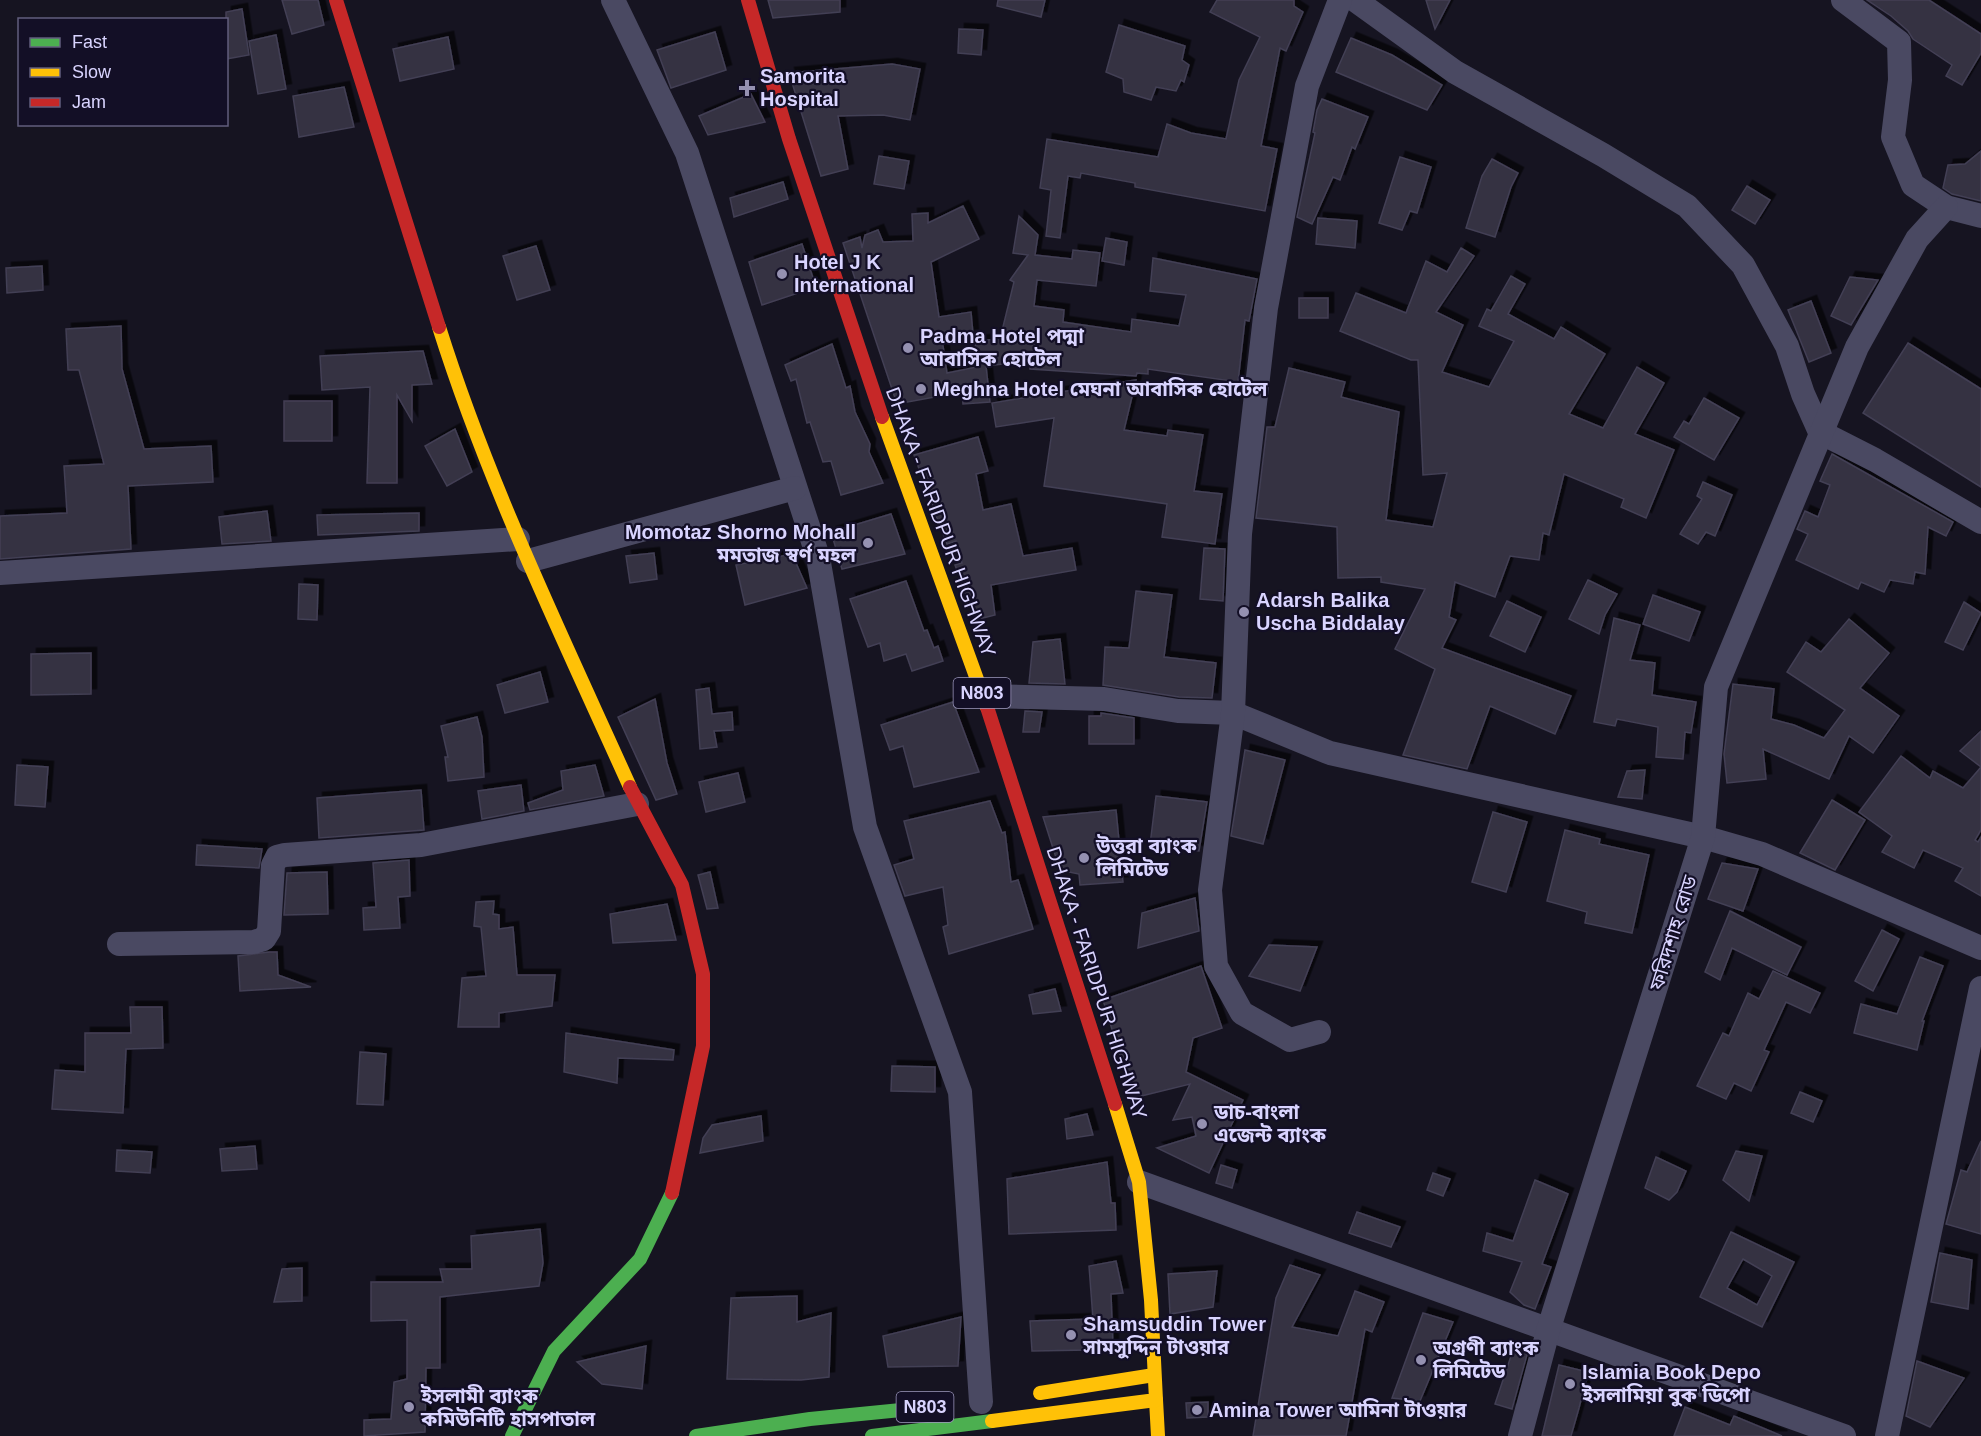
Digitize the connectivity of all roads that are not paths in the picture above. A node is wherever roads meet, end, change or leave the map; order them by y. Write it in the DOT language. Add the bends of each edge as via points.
graph roads {
  1 [pos="336,0"];
  2 [pos="613,0"];
  3 [pos="748,0"];
  4 [pos="1340,0"];
  5 [pos="1355,0"];
  6 [pos="1843,0"];
  7 [pos="1946,207"];
  8 [pos="1981,216"];
  9 [pos="1820,432"];
  10 [pos="795,488"];
  11 [pos="1981,522"];
  12 [pos="518,538"];
  13 [pos="528,561"];
  14 [pos="0,573"];
  15 [pos="983,696"];
  16 [pos="1233,713"];
  17 [pos="637,804"];
  18 [pos="1703,837"];
  19 [pos="119,944"];
  20 [pos="1981,948"];
  21 [pos="1981,988"];
  22 [pos="1319,1032"];
  23 [pos="1139,1182"];
  24 [pos="1548,1331"];
  25 [pos="1154,1375"];
  26 [pos="1028,1394"];
  27 [pos="1156,1400"];
  28 [pos="981,1402"];
  29 [pos="924,1408"];
  30 [pos="512,1436"];
  31 [pos="696,1436"];
  32 [pos="872,1436"];
  33 [pos="1158,1436"];
  34 [pos="1520,1436"];
  35 [pos="1844,1436"];
  36 [pos="1887,1436"];
  1 -- 12 [label="main road" via="452,368"];
  2 -- 10 [label="street" via="687,153"];
  3 -- 15 [label="main road, DHAKA - FARIDPUR HIGHWAY / N803" via="789,139 894,455"];
  4 -- 16 [label="street" via="1307,86 1266,308 1240,534"];
  5 -- 9 [label="street" via="1455,72 1603,154 1687,206 1743,265 1787,346"];
  6 -- 7 [label="street" via="1899,42 1900,80 1893,137 1913,185"];
  7 -- 8 [label="street"];
  7 -- 9 [label="street, ফরিদশাহ রোড" via="1917,239 1857,347"];
  9 -- 11 [label="street"];
  9 -- 18 [label="street, ফরিদশাহ রোড" via="1716,687"];
  10 -- 13 [label="street"];
  10 -- 28 [label="street" via="818,558 865,826 960,1092"];
  12 -- 13 [label="main road"];
  12 -- 14 [label="street"];
  13 -- 17 [label="main road"];
  15 -- 16 [label="street" via="1104,699 1178,711"];
  15 -- 23 [label="main road, DHAKA - FARIDPUR HIGHWAY / N803" via="1080,988"];
  16 -- 18 [label="street" via="1330,753"];
  16 -- 22 [label="street" via="1210,890 1216,966 1242,1013 1290,1040"];
  17 -- 19 [label="street" via="421,845 277,857 264,939"];
  17 -- 30 [label="main road" via="682,885 703,974 703,1046 672,1194 640,1259 554,1352"];
  18 -- 20 [label="street" via="1762,854"];
  18 -- 24 [label="street, ফরিদশাহ রোড"];
  21 -- 36 [label="street"];
  23 -- 24 [label="street" via="1363,1260"];
  23 -- 25 [label="main road, DHAKA - FARIDPUR HIGHWAY / N803"];
  24 -- 34 [label="street, ফরিদশাহ রোড"];
  24 -- 35 [label="street"];
  25 -- 26 [label="main road"];
  25 -- 27 [label="main road, DHAKA - FARIDPUR HIGHWAY / N803"];
  27 -- 32 [label="main road, N803"];
  27 -- 33 [label="main road, DHAKA - FARIDPUR HIGHWAY"];
  29 -- 31 [label="main road, N803"];
}
